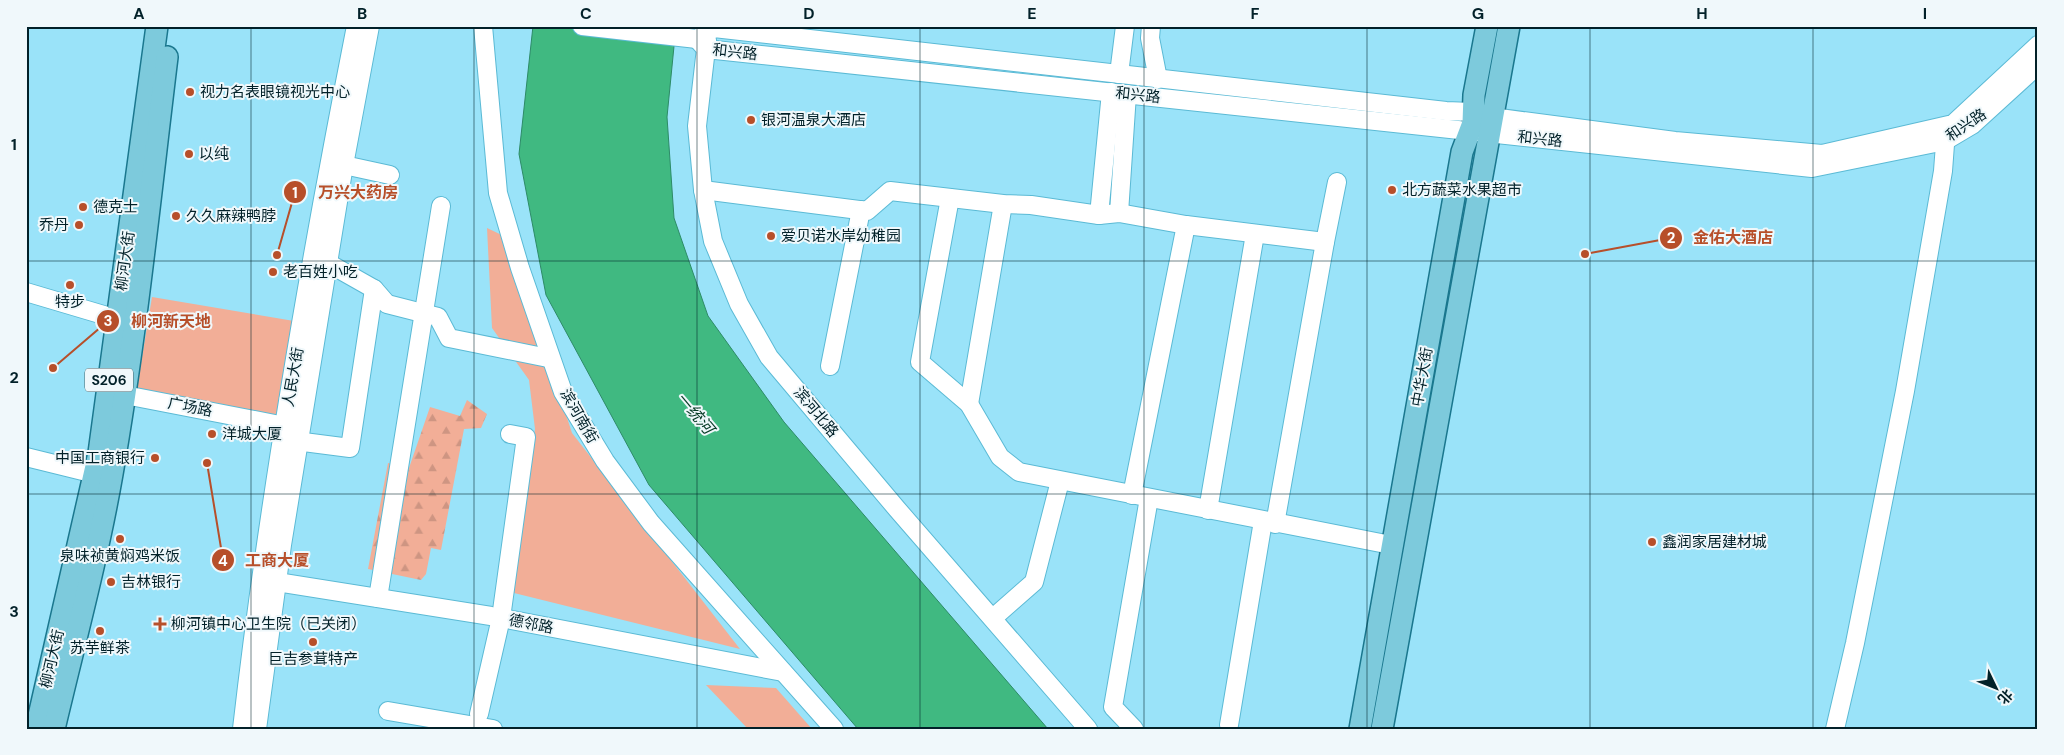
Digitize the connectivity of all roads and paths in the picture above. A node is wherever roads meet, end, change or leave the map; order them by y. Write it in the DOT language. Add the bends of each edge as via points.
graph roads {
  1 [pos="157,26"];
  2 [pos="171,26"];
  3 [pos="356,26"];
  4 [pos="370,26"];
  5 [pos="483,26"];
  6 [pos="582,26"];
  7 [pos="1125,26"];
  8 [pos="1151,26"];
  9 [pos="1487,26"];
  10 [pos="1509,26"];
  11 [pos="705,36"];
  12 [pos="2038,45"];
  13 [pos="2038,65"];
  14 [pos="1119,74"];
  15 [pos="1158,79"];
  16 [pos="1119,93"];
  17 [pos="1481,123"];
  18 [pos="1946,133"];
  19 [pos="344,165"];
  20 [pos="390,175"];
  21 [pos="1337,182"];
  22 [pos="703,190"];
  23 [pos="950,198"];
  24 [pos="1003,204"];
  25 [pos="441,206"];
  26 [pos="862,210"];
  27 [pos="1119,213"];
  28 [pos="1099,215"];
  29 [pos="1186,225"];
  30 [pos="1255,234"];
  31 [pos="1325,242"];
  32 [pos="320,262"];
  33 [pos="374,289"];
  34 [pos="26,292"];
  35 [pos="424,314"];
  36 [pos="117,319"];
  37 [pos="548,358"];
  38 [pos="830,366"];
  39 [pos="125,394"];
  40 [pos="969,404"];
  41 [pos="510,434"];
  42 [pos="289,436"];
  43 [pos="26,457"];
  44 [pos="96,474"];
  45 [pos="1060,480"];
  46 [pos="1140,497"];
  47 [pos="1208,510"];
  48 [pos="1269,522"];
  49 [pos="1392,545"];
  50 [pos="277,582"];
  51 [pos="378,598"];
  52 [pos="501,618"];
  53 [pos="993,618"];
  54 [pos="783,672"];
  55 [pos="388,711"];
  56 [pos="469,722"];
  57 [pos="1230,725"];
  58 [pos="36,729"];
  59 [pos="54,729"];
  60 [pos="242,729"];
  61 [pos="257,729"];
  62 [pos="491,729"];
  63 [pos="834,729"];
  64 [pos="1088,729"];
  65 [pos="1134,729"];
  66 [pos="1360,729"];
  67 [pos="1382,729"];
  68 [pos="1835,729"];
  1 -- 36 [label="main road, 柳河大街 / S206"];
  2 -- 39 [label="main road, 柳河大街 / S206"];
  3 -- 32 [label="street, 人民大街" via="326,179"];
  4 -- 19 [label="street, 人民大街"];
  5 -- 54 [label="street, 滨河南街" via="498,193 563,392 606,461 651,523"];
  6 -- 11 [label="street"];
  7 -- 14 [label="street"];
  8 -- 15 [label="street" via="1150,38"];
  9 -- 17 [label="main road, 中华大街"];
  10 -- 17 [label="main road, 中华大街"];
  11 -- 14 [label="street, 和兴路" via="714,28"];
  11 -- 16 [label="street, 和兴路"];
  11 -- 22 [label="street, 滨河北路" via="697,126"];
  12 -- 18 [label="street, 和兴路"];
  13 -- 18 [label="street, 和兴路" via="1972,125"];
  14 -- 15 [label="street, 和兴路"];
  15 -- 17 [label="street, 和兴路" via="1446,111"];
  16 -- 17 [label="street, 和兴路"];
  16 -- 27 [label="street"];
  16 -- 28 [label="street"];
  17 -- 18 [label="street, 和兴路" via="1812,168"];
  17 -- 49 [label="main road, 中华大街" via="1462,152"];
  17 -- 67 [label="main road, 中华大街"];
  18 -- 68 [label="street" via="1943,171 1905,391"];
  19 -- 20 [label="street"];
  19 -- 32 [label="street, 人民大街"];
  21 -- 31 [label="street"];
  22 -- 26 [label="street"];
  22 -- 53 [label="street, 滨河北路" via="713,241 739,304 769,357"];
  23 -- 24 [label="street"];
  23 -- 26 [label="street" via="890,191 867,211"];
  23 -- 40 [label="street" via="920,362"];
  24 -- 28 [label="street"];
  24 -- 40 [label="street"];
  25 -- 35 [label="street"];
  26 -- 38 [label="street"];
  27 -- 28 [label="street"];
  27 -- 29 [label="street"];
  29 -- 30 [label="street"];
  29 -- 46 [label="street"];
  30 -- 31 [label="street"];
  30 -- 47 [label="street"];
  31 -- 48 [label="street"];
  32 -- 33 [label="street"];
  32 -- 42 [label="street, 人民大街"];
  33 -- 35 [label="street" via="387,304"];
  33 -- 42 [label="street, 广场路" via="350,448"];
  34 -- 36 [label="street"];
  35 -- 37 [label="street" via="438,317 449,338"];
  35 -- 51 [label="street"];
  36 -- 44 [label="main road, 柳河大街 / S206"];
  39 -- 42 [label="street, 广场路"];
  39 -- 59 [label="main road, 柳河大街 / S206" via="102,527"];
  40 -- 45 [label="street" via="1000,457 1019,472"];
  41 -- 52 [label="street" via="526,437"];
  42 -- 50 [label="street, 人民大街"];
  42 -- 60 [label="street, 人民大街"];
  43 -- 44 [label="street"];
  44 -- 58 [label="main road, 柳河大街 / S206"];
  45 -- 46 [label="street"];
  45 -- 53 [label="street" via="1034,582"];
  46 -- 47 [label="street"];
  46 -- 65 [label="street" via="1113,707"];
  47 -- 48 [label="street"];
  48 -- 49 [label="street"];
  48 -- 57 [label="street"];
  49 -- 66 [label="main road, 中华大街"];
  50 -- 51 [label="street, 德邻路"];
  50 -- 61 [label="street, 人民大街"];
  51 -- 52 [label="street, 德邻路"];
  52 -- 54 [label="street, 德邻路"];
  52 -- 56 [label="street"];
  53 -- 64 [label="street, 滨河北路"];
  54 -- 63 [label="street, 滨河南街"];
  55 -- 56 [label="street"];
  56 -- 62 [label="street"];
}
